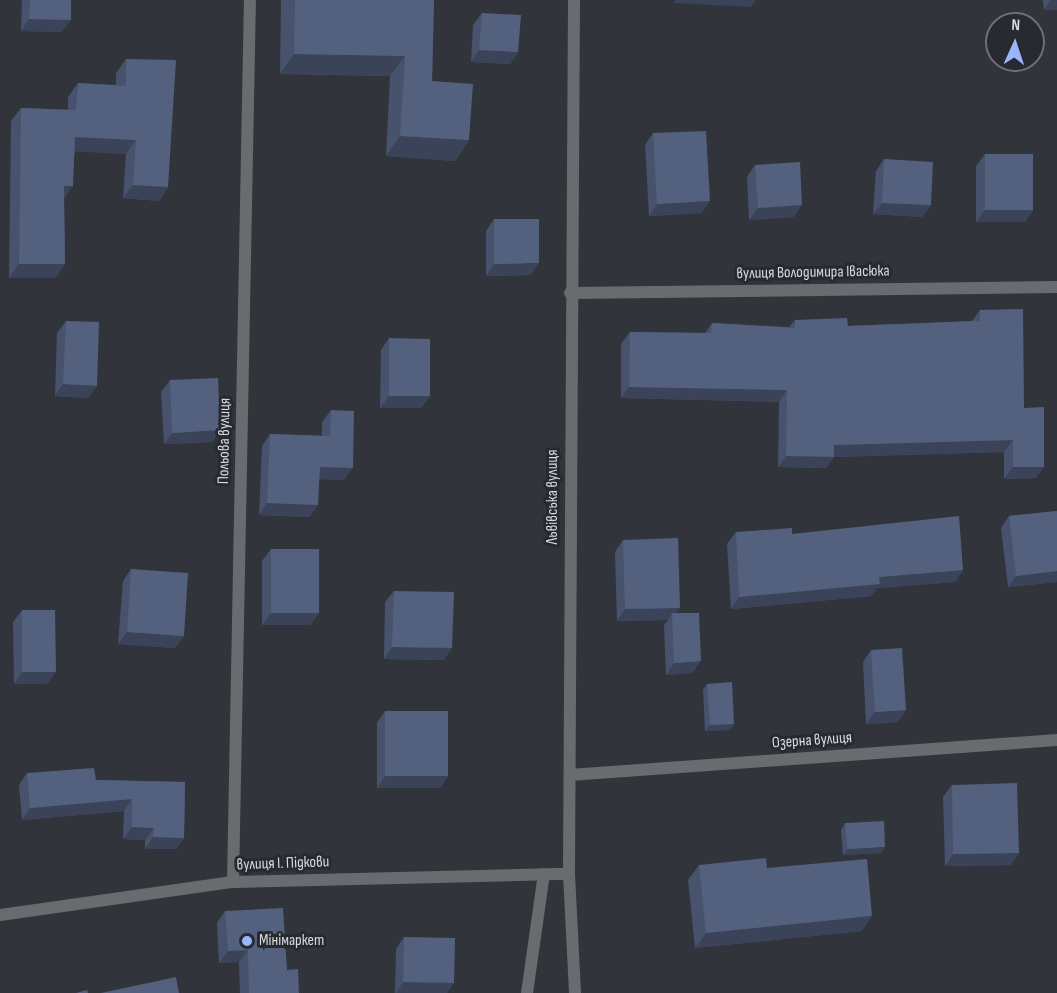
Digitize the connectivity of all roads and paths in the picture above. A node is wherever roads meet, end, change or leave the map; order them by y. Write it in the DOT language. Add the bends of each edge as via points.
graph roads {
  1 [pos="250,0"];
  2 [pos="574,0"];
  3 [pos="1057,287"];
  4 [pos="570,293"];
  5 [pos="1057,740"];
  6 [pos="570,775"];
  7 [pos="544,874"];
  8 [pos="568,874"];
  9 [pos="233,882"];
  10 [pos="0,915"];
  11 [pos="526,993"];
  12 [pos="575,993"];
  1 -- 9 [label="street, Польова вулиця"];
  2 -- 4 [label="street, Львівська вулиця"];
  3 -- 4 [label="street, вулиця Володимира Івасюка"];
  4 -- 6 [label="street, Львівська вулиця"];
  5 -- 6 [label="street, Озерна вулиця"];
  6 -- 8 [label="street, Львівська вулиця"];
  7 -- 8 [label="street, вулиця І. Підкови"];
  7 -- 9 [label="street, вулиця І. Підкови"];
  7 -- 11 [label="street"];
  8 -- 12 [label="street, Львівська вулиця"];
  9 -- 10 [label="street, вулиця І. Підкови"];
}
